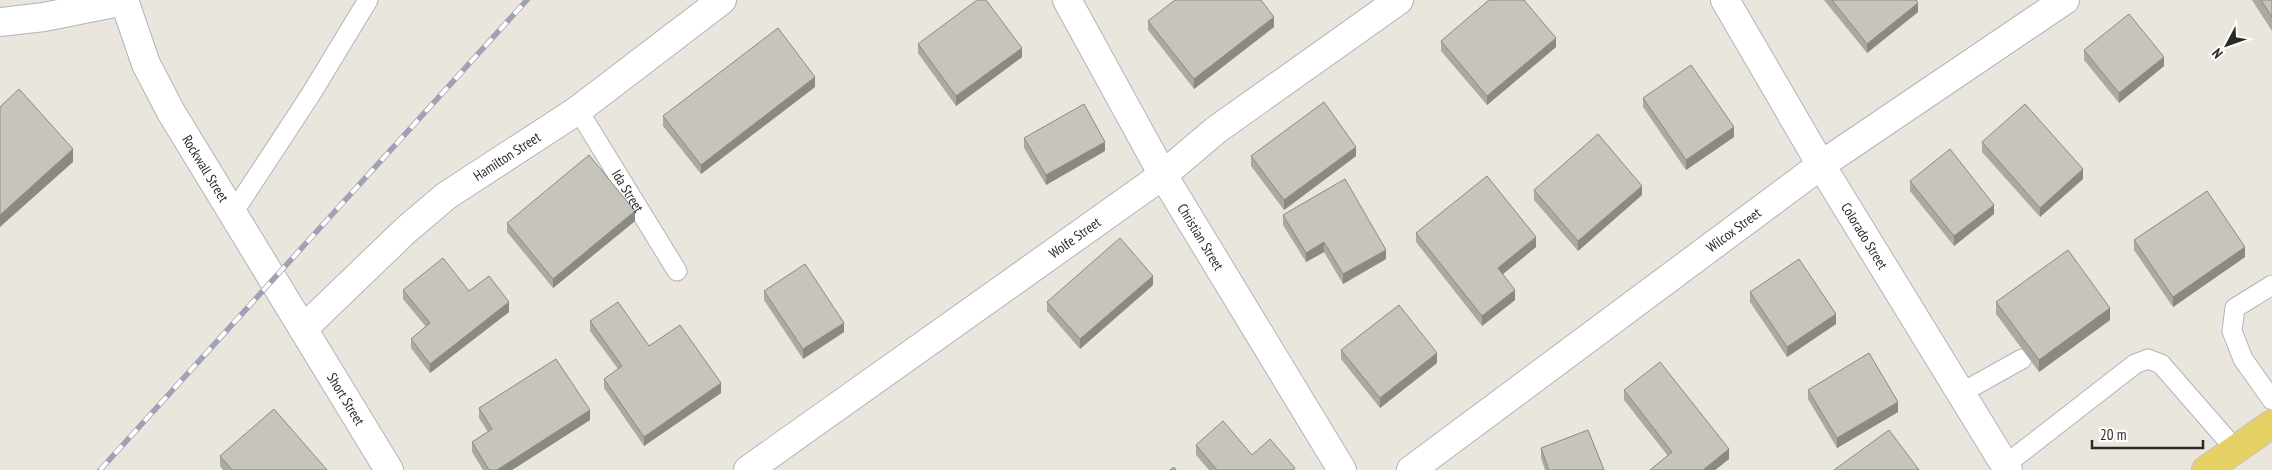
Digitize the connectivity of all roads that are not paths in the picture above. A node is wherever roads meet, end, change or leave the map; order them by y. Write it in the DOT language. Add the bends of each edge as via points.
graph roads {
  1 [pos="368,0"];
  2 [pos="722,0"];
  3 [pos="1067,0"];
  4 [pos="1399,0"];
  5 [pos="1725,0"];
  6 [pos="2064,0"];
  7 [pos="124,1"];
  8 [pos="0,22"];
  9 [pos="578,110"];
  10 [pos="1821,165"];
  11 [pos="1162,175"];
  12 [pos="233,213"];
  13 [pos="677,271"];
  14 [pos="2272,285"];
  15 [pos="303,329"];
  16 [pos="2022,359"];
  17 [pos="1962,393"];
  18 [pos="2272,400"];
  19 [pos="2272,424"];
  20 [pos="2235,449"];
  21 [pos="2007,468"];
  22 [pos="388,470"];
  23 [pos="748,470"];
  24 [pos="1342,470"];
  25 [pos="1411,470"];
  26 [pos="2206,470"];
  1 -- 12 [label="lane"];
  2 -- 9 [label="street, Hamilton Street"];
  3 -- 11 [label="street, Christian Street"];
  4 -- 11 [label="street, Wolfe Street" via="1216,130"];
  5 -- 10 [label="street, Colorado Street"];
  6 -- 10 [label="street, Wilcox Street"];
  7 -- 8 [label="street"];
  7 -- 12 [label="street, Rockwall Street" via="137,42 159,89"];
  9 -- 13 [label="lane, Ida Street"];
  9 -- 15 [label="street, Hamilton Street" via="446,196"];
  10 -- 17 [label="street, Colorado Street"];
  10 -- 25 [label="street, Wilcox Street"];
  11 -- 23 [label="street, Wolfe Street"];
  11 -- 24 [label="street, Christian Street"];
  12 -- 15 [label="street, Rockwall Street"];
  14 -- 18 [label="lane" via="2235,308 2232,331 2244,359"];
  15 -- 22 [label="street, Short Street"];
  16 -- 17 [label="lane"];
  17 -- 21 [label="street, Colorado Street"];
  19 -- 20 [label="main road"];
  20 -- 21 [label="lane" via="2161,364 2148,359 2135,364"];
  20 -- 26 [label="main road"];
}
